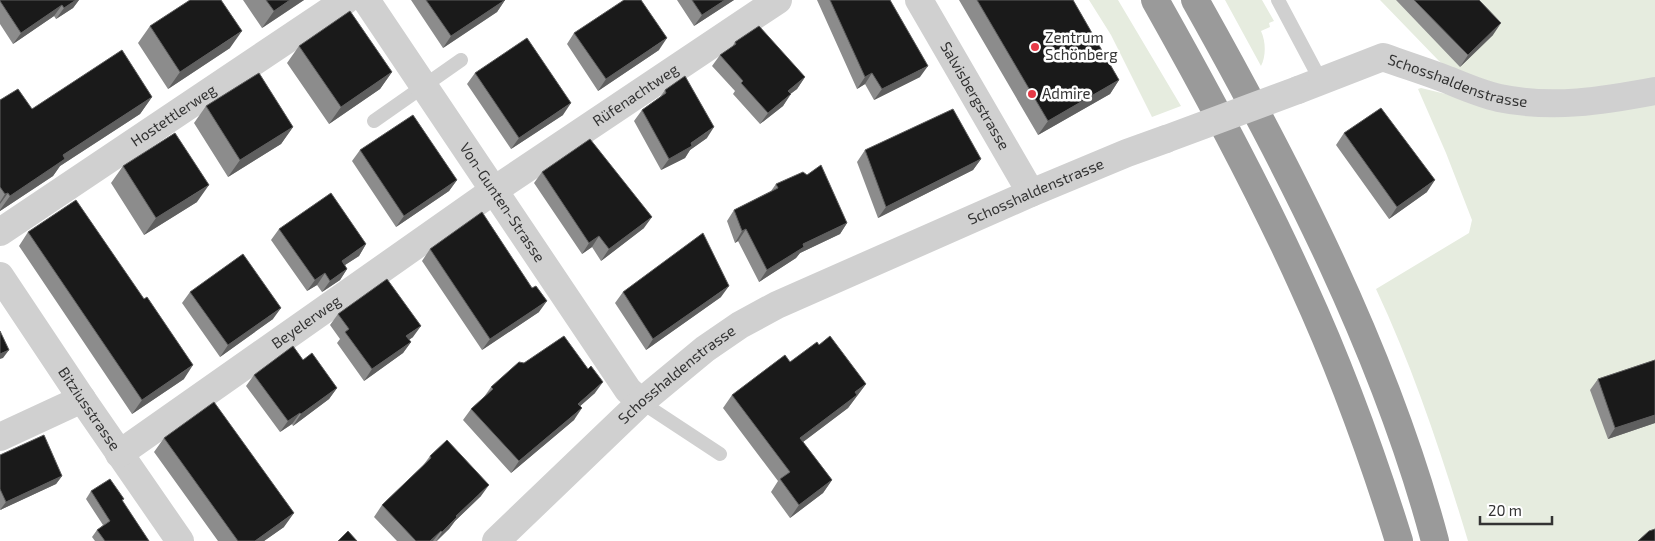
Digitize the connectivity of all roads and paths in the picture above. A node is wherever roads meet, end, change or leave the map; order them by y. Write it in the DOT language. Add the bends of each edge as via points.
graph roads {
  1 [pos="346,0"];
  2 [pos="366,0"];
  3 [pos="778,0"];
  4 [pos="919,0"];
  5 [pos="1155,0"];
  6 [pos="1195,0"];
  7 [pos="1278,0"];
  8 [pos="461,60"];
  9 [pos="423,86"];
  10 [pos="1309,86"];
  11 [pos="1655,91"];
  12 [pos="374,121"];
  13 [pos="493,191"];
  14 [pos="1031,193"];
  15 [pos="0,232"];
  16 [pos="2,283"];
  17 [pos="82,399"];
  18 [pos="641,402"];
  19 [pos="0,436"];
  20 [pos="119,454"];
  21 [pos="720,454"];
  22 [pos="180,541"];
  23 [pos="496,541"];
  24 [pos="1399,541"];
  25 [pos="1435,541"];
  1 -- 15 [label="street, Hostettlerweg"];
  2 -- 9 [label="street, Von-Gunten-Strasse"];
  3 -- 13 [label="street, Rüfenachtweg"];
  4 -- 14 [label="street, Salvisbergstrasse"];
  5 -- 24 [label="highway" via="1255,185 1304,287 1363,430"];
  6 -- 25 [label="highway" via="1285,169 1357,322 1398,426"];
  7 -- 10 [label="lane"];
  8 -- 9 [label="lane"];
  9 -- 12 [label="lane"];
  9 -- 13 [label="street, Von-Gunten-Strasse"];
  10 -- 11 [label="street, Schosshaldenstrasse" via="1383,57 1478,92 1522,102 1582,103"];
  10 -- 14 [label="street, Schosshaldenstrasse, bridge" via="1127,153"];
  13 -- 18 [label="street, Von-Gunten-Strasse" via="628,390"];
  13 -- 20 [label="street, Beyelerweg"];
  14 -- 18 [label="street, Schosshaldenstrasse" via="777,305 705,348"];
  16 -- 17 [label="street, Bitziusstrasse"];
  17 -- 19 [label="street"];
  17 -- 20 [label="street, Bitziusstrasse"];
  18 -- 21 [label="lane"];
  18 -- 23 [label="street, Schosshaldenstrasse"];
  20 -- 22 [label="street, Bitziusstrasse"];
}
